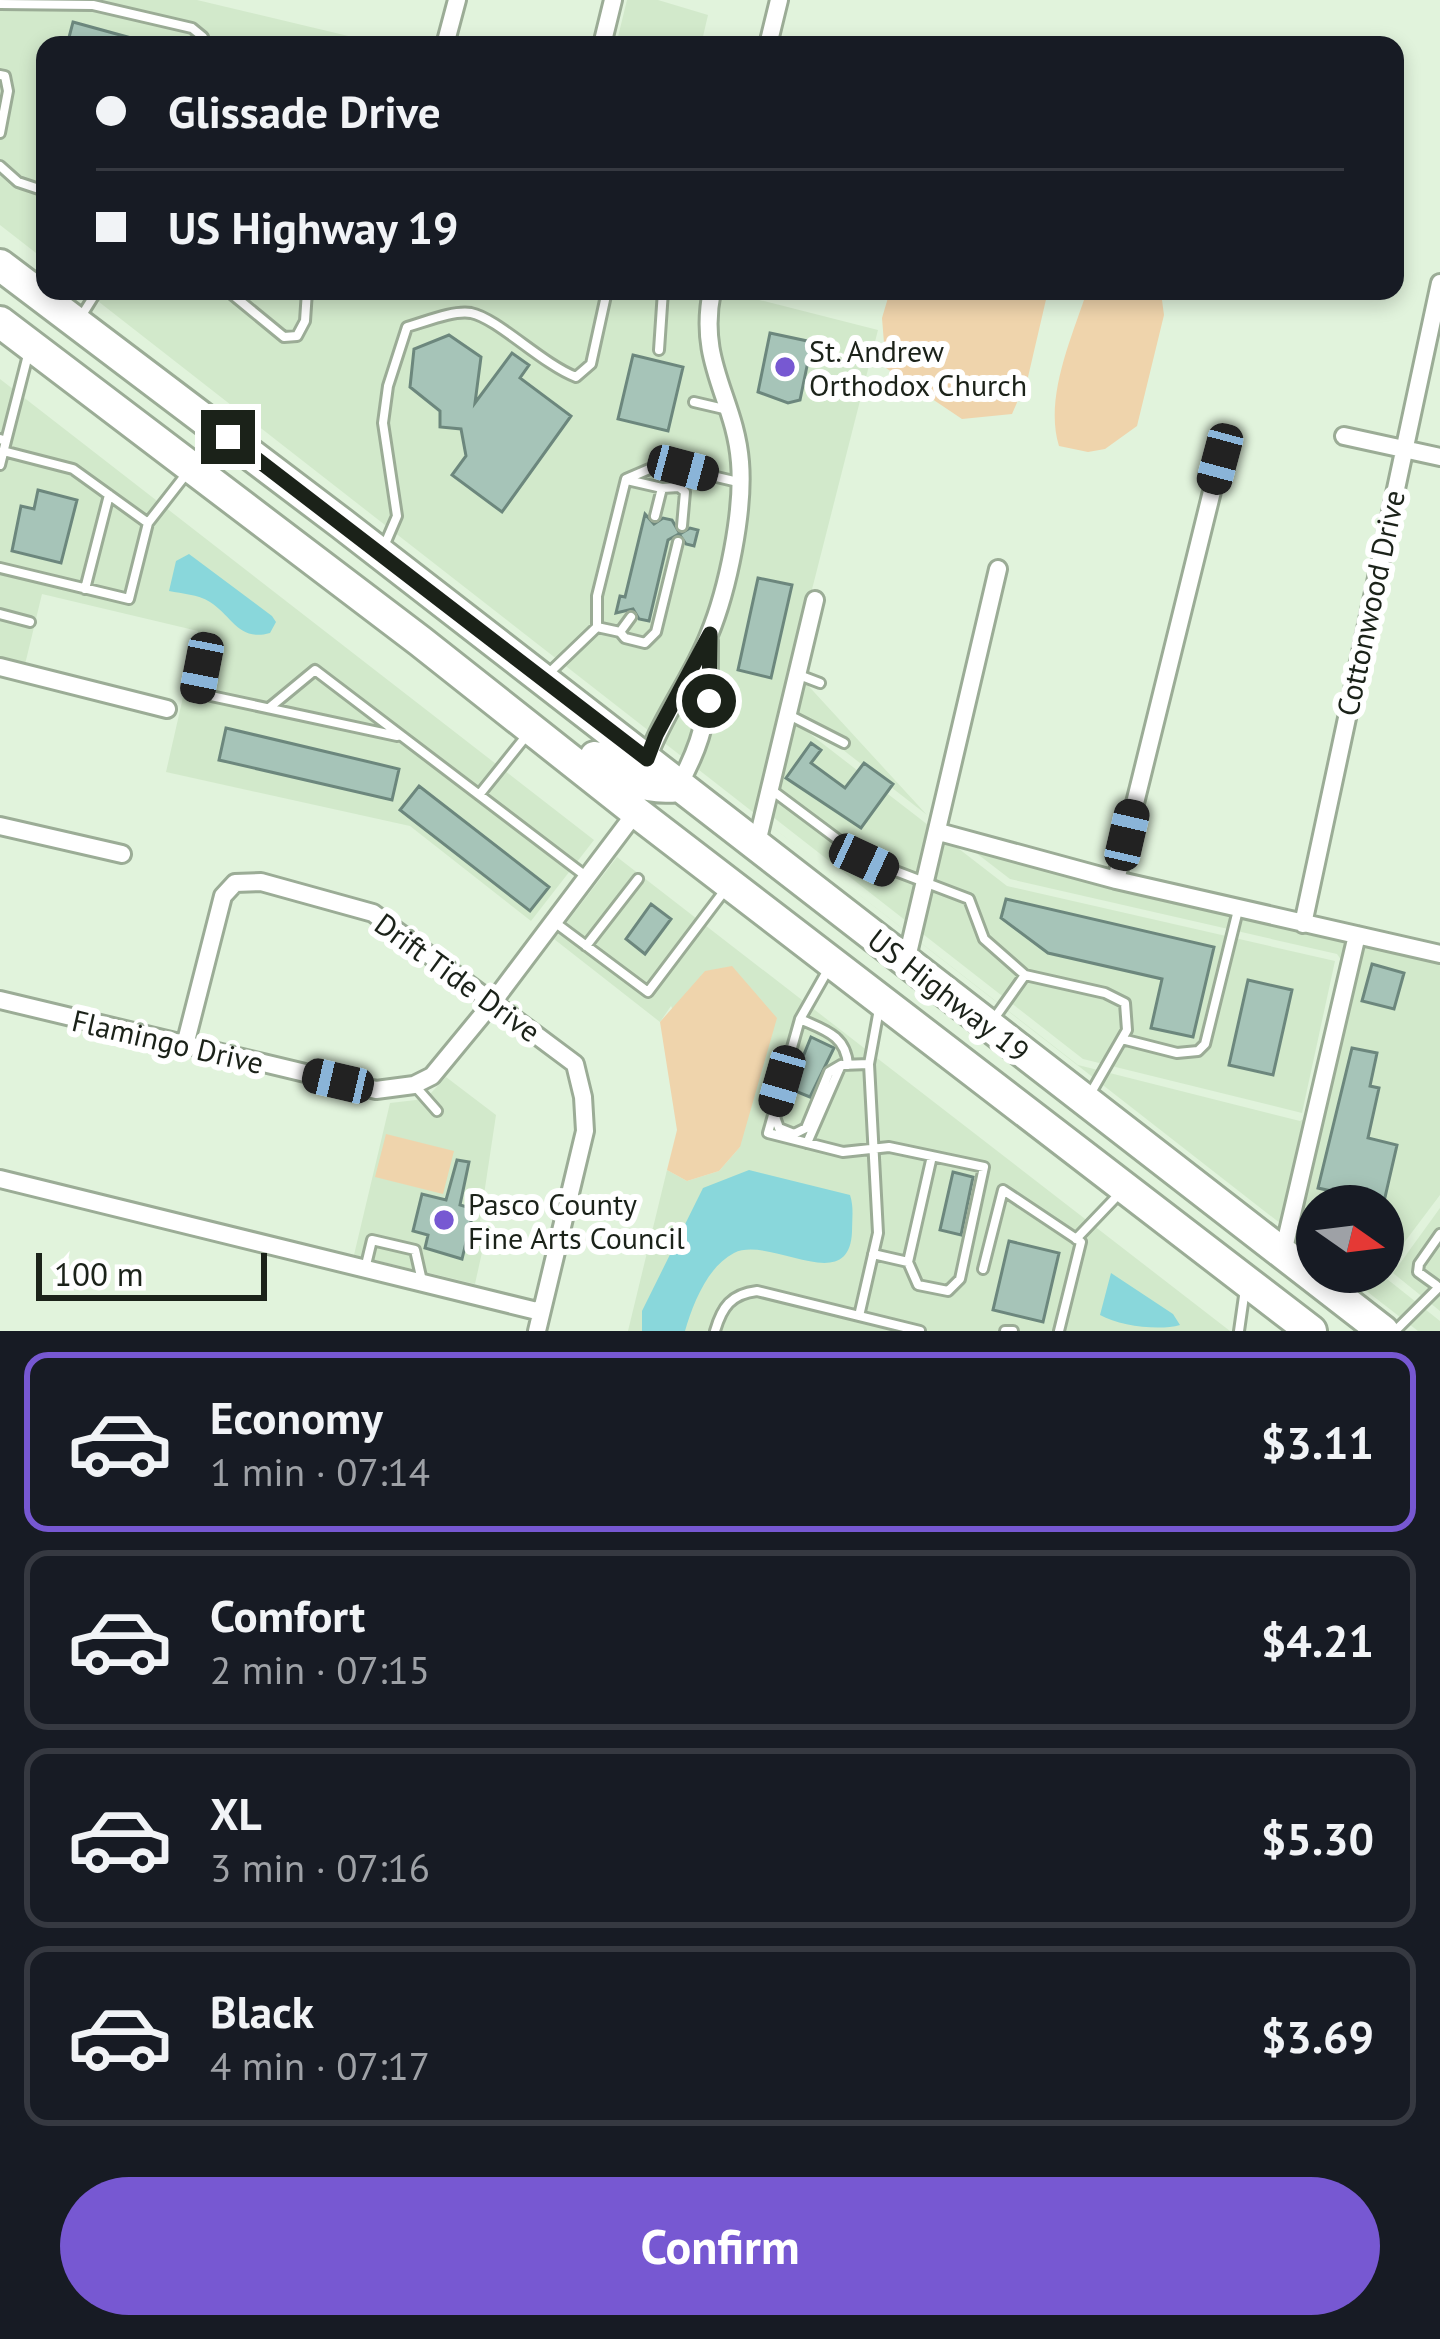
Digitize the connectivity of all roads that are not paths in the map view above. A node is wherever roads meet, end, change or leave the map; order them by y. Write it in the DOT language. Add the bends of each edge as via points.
graph roads {
  1 [pos="457,0"];
  2 [pos="613,0"];
  3 [pos="779,0"];
  4 [pos="0,4"];
  5 [pos="201,36"];
  6 [pos="447,36"];
  7 [pos="604,36"];
  8 [pos="770,36"];
  9 [pos="0,75"];
  10 [pos="0,133"];
  11 [pos="0,166"];
  12 [pos="36,188"];
  13 [pos="0,265"];
  14 [pos="1440,283"];
  15 [pos="36,292"];
  16 [pos="46,300"];
  17 [pos="91,300"];
  18 [pos="239,300"];
  19 [pos="306,300"];
  20 [pos="605,300"];
  21 [pos="662,300"];
  22 [pos="711,300"];
  23 [pos="77,323"];
  24 [pos="10,332"];
  25 [pos="659,350"];
  26 [pos="694,402"];
  27 [pos="726,410"];
  28 [pos="1344,436"];
  29 [pos="3,444"];
  30 [pos="1403,448"];
  31 [pos="1440,457"];
  32 [pos="1220,459"];
  33 [pos="0,465"];
  34 [pos="190,469"];
  35 [pos="626,479"];
  36 [pos="740,483"];
  37 [pos="662,488"];
  38 [pos="109,495"];
  39 [pos="655,516"];
  40 [pos="148,523"];
  41 [pos="682,526"];
  42 [pos="678,542"];
  43 [pos="380,554"];
  44 [pos="0,568"];
  45 [pos="998,569"];
  46 [pos="85,589"];
  47 [pos="815,600"];
  48 [pos="0,614"];
  49 [pos="631,617"];
  50 [pos="30,622"];
  51 [pos="597,627"];
  52 [pos="620,632"];
  53 [pos="710,634"];
  54 [pos="421,641"];
  55 [pos="207,642"];
  56 [pos="0,667"];
  57 [pos="797,674"];
  58 [pos="543,679"];
  59 [pos="820,683"];
  60 [pos="269,708"];
  61 [pos="167,709"];
  62 [pos="788,714"];
  63 [pos="531,730"];
  64 [pos="403,737"];
  65 [pos="844,743"];
  66 [pos="647,759"];
  67 [pos="678,786"];
  68 [pos="770,789"];
  69 [pos="479,795"];
  70 [pos="636,812"];
  71 [pos="0,826"];
  72 [pos="940,832"];
  73 [pos="756,847"];
  74 [pos="122,854"];
  75 [pos="588,878"];
  76 [pos="638,879"];
  77 [pos="927,880"];
  78 [pos="1116,880"];
  79 [pos="730,884"];
  80 [pos="1239,909"];
  81 [pos="554,922"];
  82 [pos="1303,924"];
  83 [pos="1357,934"];
  84 [pos="586,946"];
  85 [pos="1440,954"];
  86 [pos="833,962"];
  87 [pos="906,962"];
  88 [pos="1025,974"];
  89 [pos="881,999"];
  90 [pos="0,1000"];
  91 [pos="494,1002"];
  92 [pos="800,1019"];
  93 [pos="988,1025"];
  94 [pos="1122,1039"];
  95 [pos="185,1045"];
  96 [pos="869,1064"];
  97 [pos="844,1065"];
  98 [pos="414,1085"];
  99 [pos="1086,1101"];
  100 [pos="437,1111"];
  101 [pos="774,1112"];
  102 [pos="807,1143"];
  103 [pos="1143,1145"];
  104 [pos="874,1149"];
  105 [pos="932,1156"];
  106 [pos="0,1179"];
  107 [pos="1125,1188"];
  108 [pos="1440,1234"];
  109 [pos="1076,1239"];
  110 [pos="1283,1253"];
  111 [pos="873,1254"];
  112 [pos="908,1262"];
  113 [pos="365,1269"];
  114 [pos="983,1269"];
  115 [pos="1246,1282"];
  116 [pos="422,1283"];
  117 [pos="1438,1287"];
  118 [pos="541,1312"];
  119 [pos="859,1316"];
  120 [pos="537,1331"];
  121 [pos="715,1331"];
  122 [pos="920,1331"];
  123 [pos="1059,1331"];
  124 [pos="1239,1331"];
  125 [pos="1311,1331"];
  126 [pos="1383,1331"];
  127 [pos="1395,1331"];
  1 -- 6 [label="street"];
  2 -- 7 [label="street"];
  3 -- 8 [label="street"];
  4 -- 5 [label="lane" via="93,5"];
  9 -- 10 [label="lane" via="8,91"];
  11 -- 12 [label="lane"];
  13 -- 15 [label="highway, US Highway 19"];
  14 -- 30 [label="street, Cottonwood Drive"];
  16 -- 23 [label="highway, US Highway 19"];
  17 -- 23 [label="lane"];
  18 -- 19 [label="lane" via="284,337 297,336"];
  20 -- 43 [label="lane" via="592,364 576,377 467,312 407,327 382,423 397,516"];
  21 -- 25 [label="lane"];
  22 -- 27 [label="street" via="706,332"];
  23 -- 43 [label="highway, US Highway 19"];
  24 -- 29 [label="lane"];
  24 -- 34 [label="highway, US Highway 19"];
  26 -- 27 [label="lane"];
  27 -- 36 [label="street"];
  28 -- 30 [label="street"];
  29 -- 33 [label="lane"];
  29 -- 38 [label="lane" via="74,470"];
  30 -- 31 [label="street"];
  30 -- 82 [label="street, Cottonwood Drive"];
  32 -- 78 [label="street"];
  34 -- 40 [label="lane"];
  34 -- 54 [label="highway, US Highway 19"];
  35 -- 36 [label="lane" via="661,464"];
  35 -- 37 [label="lane"];
  35 -- 51 [label="lane"];
  36 -- 53 [label="street"];
  37 -- 39 [label="lane"];
  37 -- 41 [label="lane" via="685,492"];
  38 -- 40 [label="lane"];
  38 -- 46 [label="lane"];
  40 -- 46 [label="lane" via="129,599"];
  42 -- 52 [label="lane" via="656,632 645,643"];
  43 -- 58 [label="highway, US Highway 19"];
  44 -- 46 [label="lane"];
  45 -- 72 [label="street"];
  47 -- 57 [label="street"];
  48 -- 50 [label="lane"];
  49 -- 52 [label="lane"];
  51 -- 52 [label="lane"];
  51 -- 58 [label="lane"];
  53 -- 66 [label="street"];
  53 -- 67 [label="street" via="700,748"];
  54 -- 63 [label="highway, US Highway 19"];
  54 -- 67 [label="highway" via="509,691 620,776 656,789"];
  55 -- 60 [label="lane" via="197,693"];
  56 -- 61 [label="street"];
  57 -- 59 [label="lane"];
  57 -- 62 [label="street"];
  58 -- 66 [label="highway, US Highway 19"];
  60 -- 64 [label="lane"];
  60 -- 64 [label="lane" via="315,670"];
  62 -- 65 [label="lane"];
  62 -- 68 [label="street"];
  63 -- 69 [label="lane"];
  63 -- 70 [label="highway, US Highway 19"];
  64 -- 69 [label="lane"];
  66 -- 67 [label="highway, US Highway 19"];
  67 -- 73 [label="highway, US Highway 19"];
  68 -- 73 [label="street"];
  68 -- 77 [label="lane" via="864,860"];
  69 -- 75 [label="lane"];
  70 -- 75 [label="street"];
  70 -- 79 [label="highway, US Highway 19"];
  71 -- 74 [label="street"];
  72 -- 77 [label="street"];
  72 -- 78 [label="street"];
  73 -- 87 [label="highway, US Highway 19"];
  75 -- 81 [label="street"];
  76 -- 84 [label="lane"];
  77 -- 87 [label="street"];
  77 -- 88 [label="lane" via="969,899 984,939"];
  78 -- 80 [label="street"];
  79 -- 84 [label="lane" via="648,992"];
  79 -- 86 [label="highway, US Highway 19"];
  80 -- 82 [label="street"];
  80 -- 94 [label="lane" via="1198,1051"];
  81 -- 84 [label="lane"];
  81 -- 91 [label="street"];
  82 -- 83 [label="street"];
  83 -- 85 [label="street"];
  83 -- 110 [label="street"];
  86 -- 89 [label="highway, US Highway 19"];
  86 -- 92 [label="lane"];
  87 -- 93 [label="highway, US Highway 19"];
  88 -- 93 [label="lane"];
  88 -- 94 [label="lane" via="1120,998 1127,1014"];
  89 -- 96 [label="lane"];
  89 -- 103 [label="highway" via="914,991 1073,1111"];
  89 -- 107 [label="highway, US Highway 19"];
  90 -- 95 [label="street, Flamingo Drive"];
  91 -- 95 [label="street, Drift Tide Drive" via="373,913 261,882 235,883 223,896"];
  91 -- 98 [label="street" via="432,1076"];
  91 -- 118 [label="street, Drift Tide Drive" via="575,1064 583,1096 585,1131"];
  92 -- 97 [label="lane" via="837,1036 847,1050"];
  92 -- 101 [label="lane"];
  93 -- 99 [label="highway, US Highway 19"];
  94 -- 99 [label="lane"];
  95 -- 98 [label="street, Flamingo Drive" via="376,1090"];
  96 -- 97 [label="lane"];
  96 -- 104 [label="lane"];
  97 -- 101 [label="lane" via="829,1072 806,1128 779,1128"];
  97 -- 102 [label="lane"];
  98 -- 100 [label="lane"];
  99 -- 103 [label="highway, US Highway 19"];
  101 -- 102 [label="lane" via="768,1133"];
  102 -- 104 [label="lane"];
  103 -- 110 [label="highway, US Highway 19"];
  104 -- 105 [label="lane"];
  104 -- 111 [label="lane"];
  105 -- 112 [label="lane"];
  105 -- 112 [label="lane" via="983,1167 960,1279 948,1291 918,1285"];
  106 -- 113 [label="street"];
  107 -- 109 [label="lane"];
  107 -- 115 [label="highway, US Highway 19"];
  108 -- 117 [label="lane" via="1418,1272"];
  109 -- 114 [label="lane" via="1003,1190"];
  109 -- 123 [label="lane"];
  110 -- 126 [label="highway, US Highway 19"];
  111 -- 112 [label="lane"];
  111 -- 119 [label="lane"];
  113 -- 116 [label="street"];
  113 -- 116 [label="lane" via="372,1240 415,1250"];
  115 -- 124 [label="lane"];
  115 -- 125 [label="highway, US Highway 19"];
  116 -- 118 [label="street"];
  117 -- 127 [label="lane"];
  118 -- 120 [label="street, Drift Tide Drive"];
  119 -- 121 [label="lane" via="757,1291 734,1297"];
  119 -- 122 [label="lane"];
}
